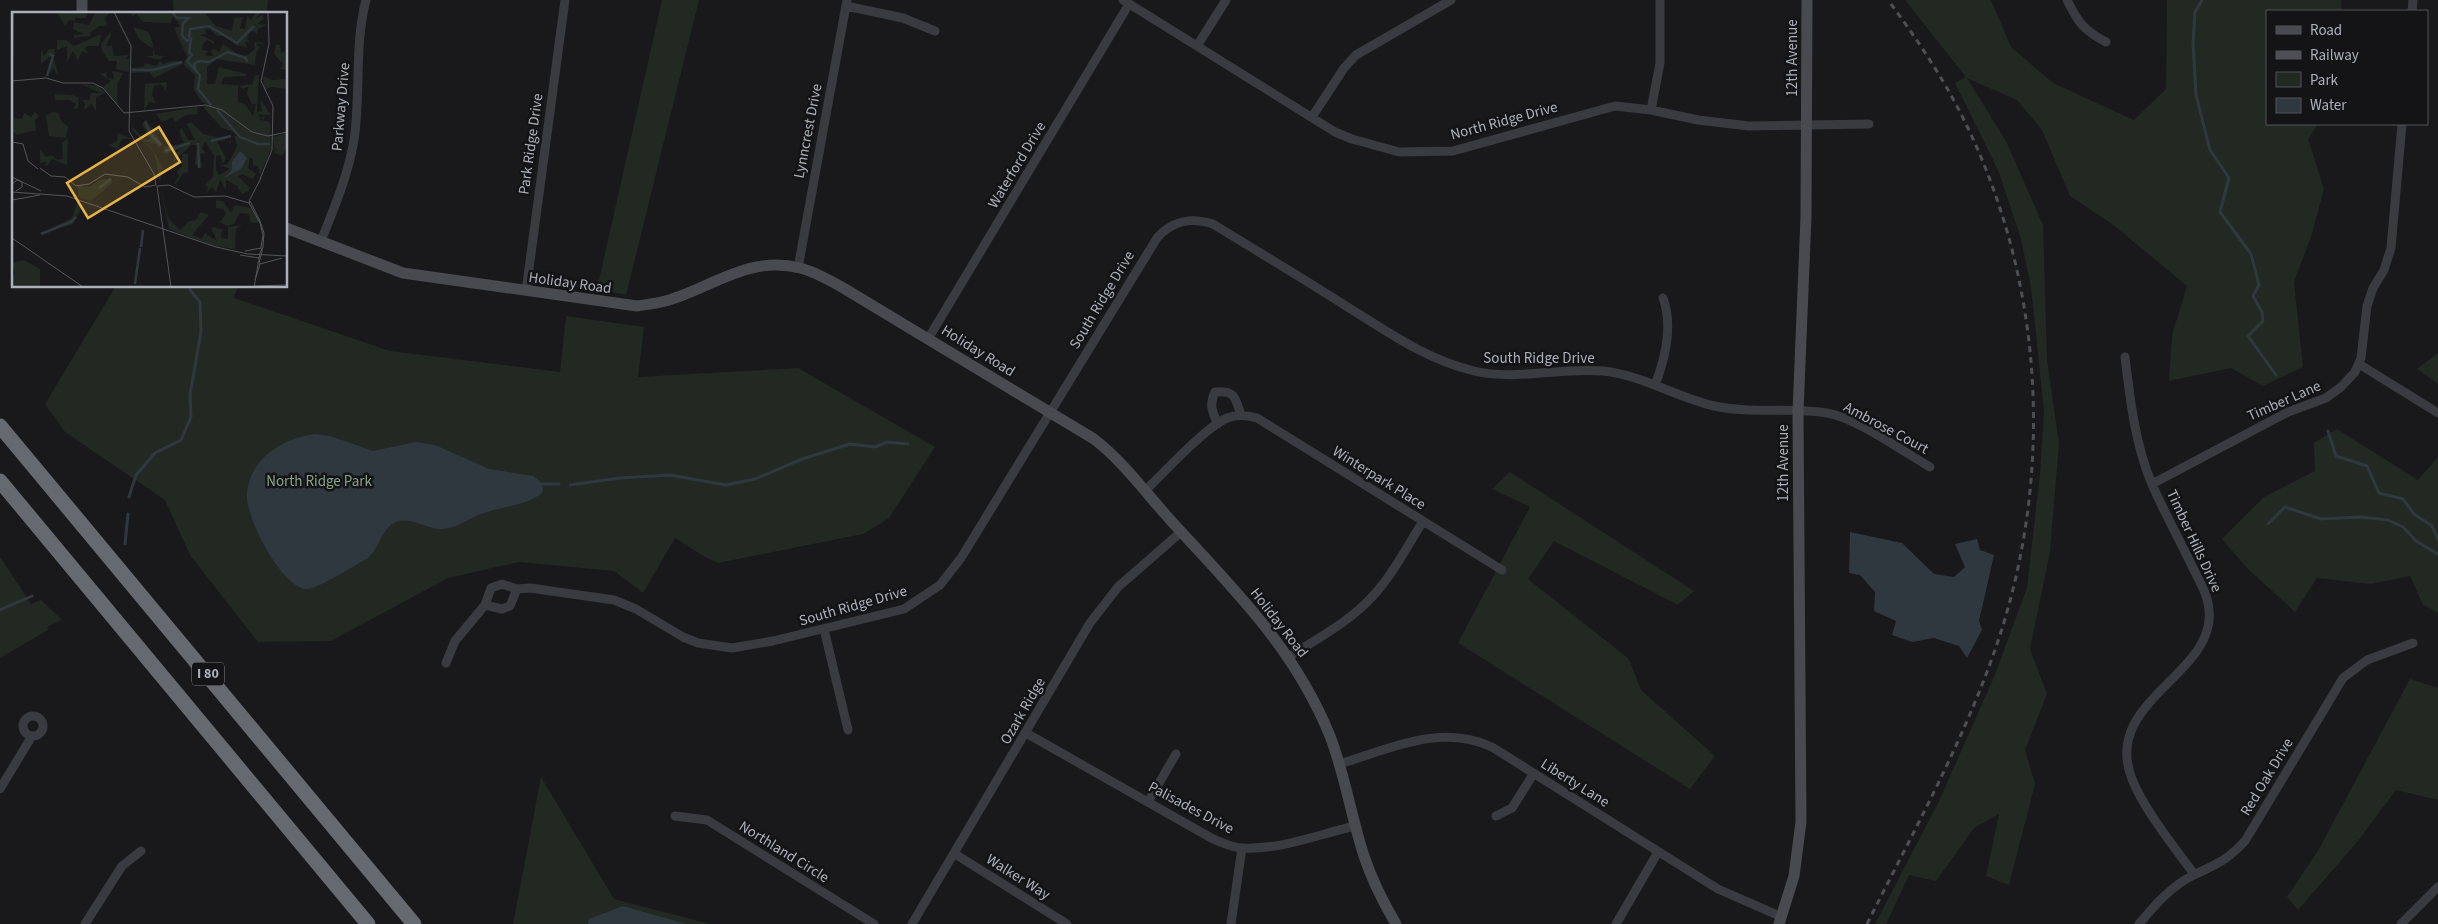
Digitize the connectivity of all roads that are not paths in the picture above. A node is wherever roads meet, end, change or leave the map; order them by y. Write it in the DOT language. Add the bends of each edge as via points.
graph roads {
  1 [pos="366,0"];
  2 [pos="565,0"];
  3 [pos="1226,0"];
  4 [pos="1451,0"];
  5 [pos="1660,0"];
  6 [pos="1807,0"];
  7 [pos="2067,0"];
  8 [pos="1126,2"];
  9 [pos="846,3"];
  10 [pos="935,31"];
  11 [pos="2106,42"];
  12 [pos="1197,46"];
  13 [pos="1651,110"];
  14 [pos="1312,117"];
  15 [pos="1869,124"];
  16 [pos="2402,125"];
  17 [pos="1807,126"];
  18 [pos="288,229"];
  19 [pos="321,242"];
  20 [pos="798,268"];
  21 [pos="526,292"];
  22 [pos="1662,298"];
  23 [pos="928,338"];
  24 [pos="2125,357"];
  25 [pos="2359,364"];
  26 [pos="1655,385"];
  27 [pos="1050,412"];
  28 [pos="1798,412"];
  29 [pos="2438,412"];
  30 [pos="1241,415"];
  31 [pos="1218,424"];
  32 [pos="0,426"];
  33 [pos="1930,467"];
  34 [pos="0,481"];
  35 [pos="2152,484"];
  36 [pos="1145,491"];
  37 [pos="1423,521"];
  38 [pos="1181,532"];
  39 [pos="1502,570"];
  40 [pos="517,589"];
  41 [pos="485,605"];
  42 [pos="824,629"];
  43 [pos="2413,643"];
  44 [pos="1289,656"];
  45 [pos="446,663"];
  46 [pos="848,730"];
  47 [pos="1026,734"];
  48 [pos="32,736"];
  49 [pos="1176,754"];
  50 [pos="1339,764"];
  51 [pos="1534,773"];
  52 [pos="0,790"];
  53 [pos="1148,802"];
  54 [pos="675,816"];
  55 [pos="1496,816"];
  56 [pos="1355,826"];
  57 [pos="1242,848"];
  58 [pos="141,851"];
  59 [pos="1658,852"];
  60 [pos="955,854"];
  61 [pos="2194,874"];
  62 [pos="2438,886"];
  63 [pos="1781,921"];
  64 [pos="85,924"];
  65 [pos="368,924"];
  66 [pos="414,924"];
  67 [pos="874,924"];
  68 [pos="912,924"];
  69 [pos="1066,924"];
  70 [pos="1231,924"];
  71 [pos="1396,924"];
  72 [pos="1616,924"];
  73 [pos="2139,924"];
  74 [pos="2401,924"];
  1 -- 19 [label="street, Parkway Drive" via="361,25 350,162"];
  2 -- 21 [label="street, Park Ridge Drive"];
  3 -- 12 [label="street"];
  4 -- 14 [label="street" via="1356,55"];
  5 -- 13 [label="street" via="1660,63"];
  6 -- 17 [label="street, 12th Avenue"];
  7 -- 11 [label="street" via="2079,24"];
  8 -- 12 [label="street, North Ridge Drive"];
  8 -- 23 [label="street, Waterford Drive"];
  9 -- 10 [label="street" via="903,18"];
  9 -- 20 [label="street, Lynncrest Drive"];
  12 -- 14 [label="street, North Ridge Drive"];
  13 -- 14 [label="street, North Ridge Drive" via="1615,106 1453,151 1414,153 1382,149 1352,139"];
  13 -- 17 [label="street, North Ridge Drive" via="1749,126"];
  15 -- 17 [label="street, North Ridge Drive"];
  16 -- 25 [label="street" via="2391,248 2367,306"];
  17 -- 28 [label="street, 12th Avenue"];
  18 -- 19 [label="street, Holiday Road"];
  19 -- 21 [label="street, Holiday Road" via="403,273"];
  20 -- 21 [label="street, Holiday Road" via="746,269 675,298 637,306"];
  20 -- 23 [label="street, Holiday Road" via="820,275"];
  22 -- 26 [label="street" via="1666,351"];
  23 -- 27 [label="street, Holiday Road"];
  24 -- 35 [label="street, Timber Hills Drive" via="2140,455"];
  25 -- 29 [label="street"];
  25 -- 35 [label="street, Timber Lane" via="2348,380 2326,398 2288,412"];
  26 -- 27 [label="street, South Ridge Drive" via="1603,371 1505,374 1477,372 1452,365 1412,348 1213,224 1190,220 1170,226 1157,238"];
  26 -- 28 [label="street, South Ridge Drive" via="1713,406"];
  27 -- 36 [label="street, Holiday Road" via="1106,448"];
  27 -- 42 [label="street, South Ridge Drive" via="961,558 940,585 904,608"];
  28 -- 33 [label="street, Ambrose Court" via="1839,416"];
  28 -- 63 [label="street, 12th Avenue" via="1801,822 1794,876"];
  30 -- 31 [label="street" via="1226,418"];
  30 -- 31 [label="street" via="1234,396 1227,391 1215,392 1211,409"];
  30 -- 37 [label="street, Winterpark Place" via="1257,418"];
  31 -- 36 [label="street"];
  32 -- 66 [label="highway, I 80"];
  34 -- 65 [label="highway, I 80"];
  35 -- 61 [label="street, Timber Hills Drive" via="2207,598 2209,624 2200,648 2142,710 2135,722 2129,736 2128,764 2138,791"];
  36 -- 38 [label="street, Holiday Road"];
  37 -- 39 [label="street, Winterpark Place"];
  37 -- 44 [label="street" via="1370,600"];
  38 -- 44 [label="street, Holiday Road" via="1254,611"];
  38 -- 47 [label="street, Ozark Ridge" via="1118,587 1090,623"];
  40 -- 41 [label="street" via="513,602 506,608"];
  40 -- 41 [label="street, South Ridge Drive" via="502,584 494,586"];
  40 -- 42 [label="street, South Ridge Drive" via="530,588 620,602 682,636 720,647 744,647"];
  41 -- 45 [label="street, South Ridge Drive" via="455,641"];
  42 -- 46 [label="street"];
  43 -- 61 [label="street, Red Oak Drive" via="2367,660 2343,678 2245,841 2223,861"];
  44 -- 50 [label="street, Holiday Road" via="1321,714"];
  47 -- 53 [label="street, Palisades Drive"];
  47 -- 60 [label="street, Ozark Ridge"];
  48 -- 52 [label="street"];
  49 -- 53 [label="street"];
  50 -- 51 [label="street, Liberty Lane" via="1423,739 1459,736 1492,747"];
  50 -- 56 [label="street, Holiday Road"];
  51 -- 55 [label="street" via="1512,808"];
  51 -- 59 [label="street, Liberty Lane"];
  53 -- 57 [label="street, Palisades Drive" via="1213,839"];
  54 -- 67 [label="street, Northland Circle" via="707,820"];
  56 -- 57 [label="street, Palisades Drive" via="1274,846"];
  56 -- 71 [label="street, Holiday Road" via="1370,874"];
  57 -- 70 [label="street"];
  58 -- 64 [label="street" via="122,866"];
  59 -- 63 [label="street, Liberty Lane" via="1734,898"];
  59 -- 72 [label="street"];
  60 -- 68 [label="street, Ozark Ridge"];
  60 -- 69 [label="street, Walker Way"];
  61 -- 73 [label="street, Red Oak Drive" via="2167,894"];
  62 -- 74 [label="street"];
}
